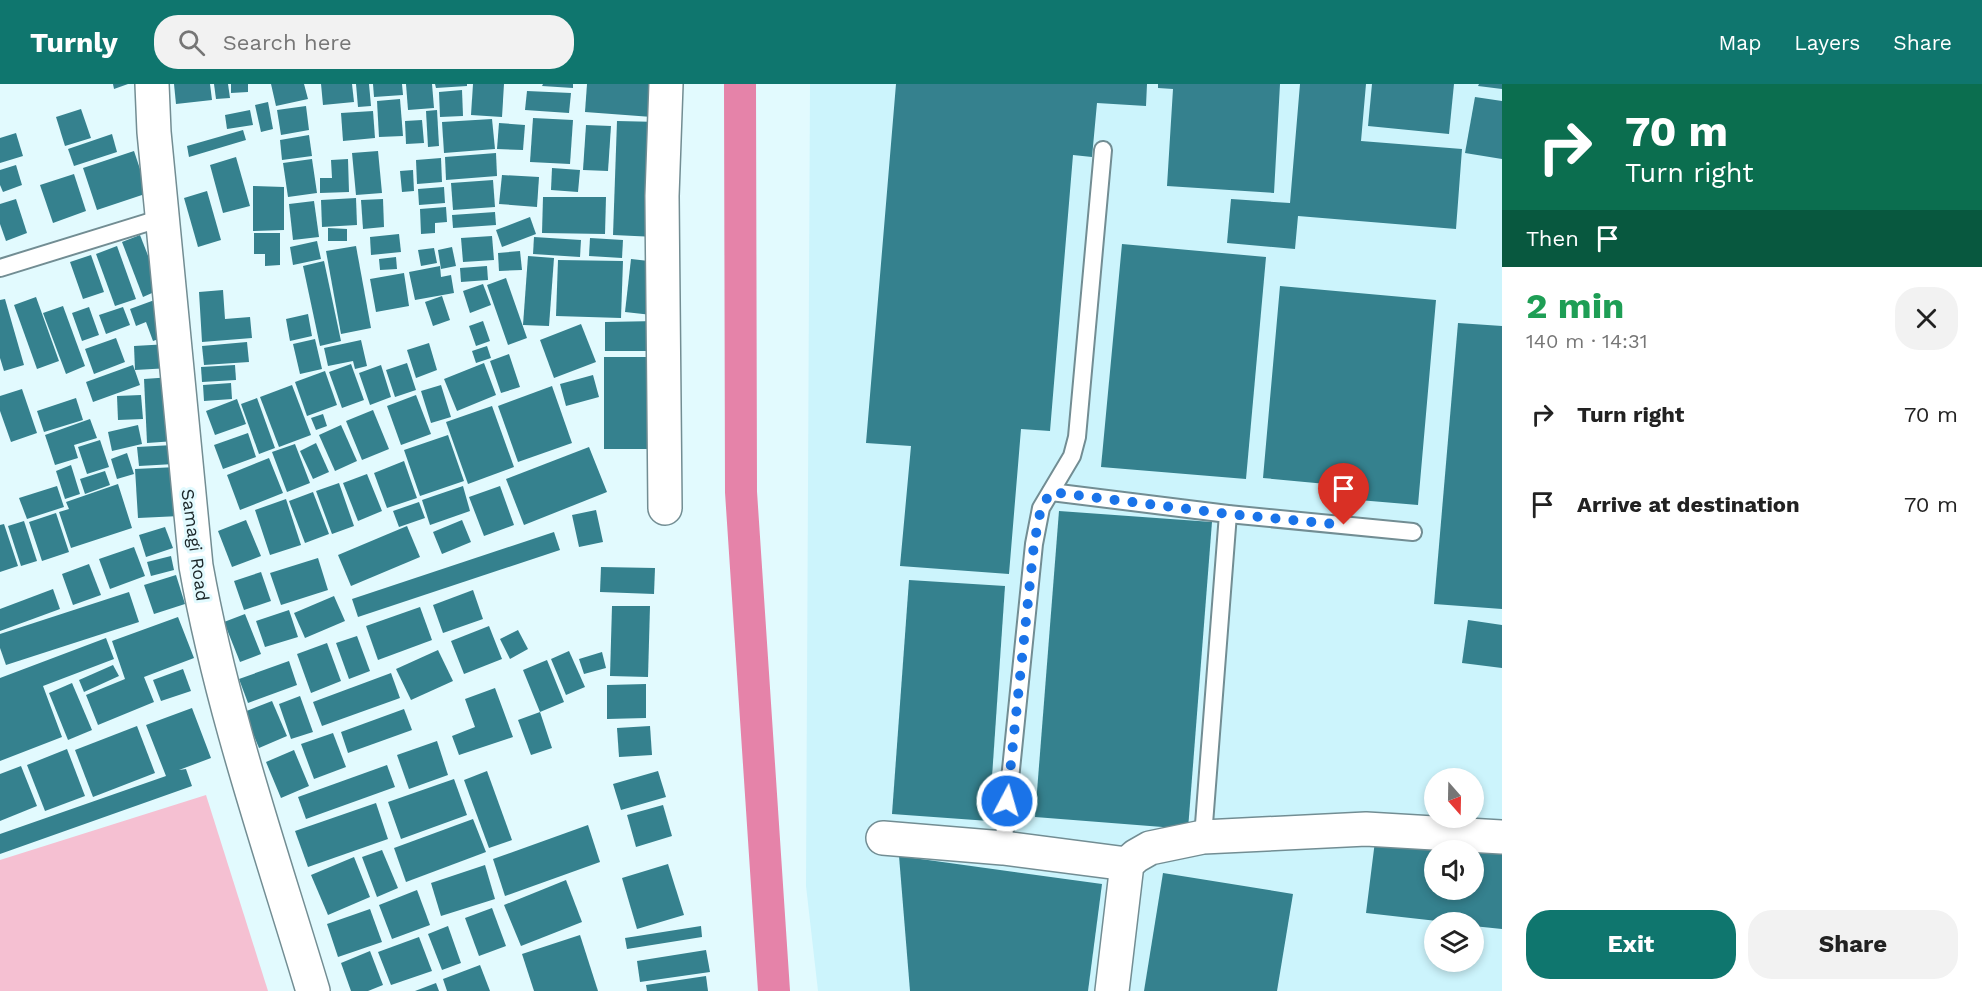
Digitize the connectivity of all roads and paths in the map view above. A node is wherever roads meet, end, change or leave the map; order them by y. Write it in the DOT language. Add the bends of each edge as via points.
graph roads {
  1 [pos="152,84"];
  2 [pos="666,84"];
  3 [pos="1103,150"];
  4 [pos="162,218"];
  5 [pos="0,268"];
  6 [pos="1051,492"];
  7 [pos="665,508"];
  8 [pos="1228,514"];
  9 [pos="1413,532"];
  10 [pos="1203,837"];
  11 [pos="1502,837"];
  12 [pos="883,838"];
  13 [pos="1002,848"];
  14 [pos="1126,864"];
  15 [pos="313,991"];
  16 [pos="1112,991"];
  1 -- 4 [label="street, Samagi Road"];
  2 -- 7 [label="street" via="662,196"];
  3 -- 6 [label="lane" via="1077,436 1072,456"];
  4 -- 5 [label="lane"];
  4 -- 15 [label="street, Samagi Road" via="189,505 207,626 230,717"];
  6 -- 8 [label="lane"];
  6 -- 13 [label="lane" via="1041,508 1034,544"];
  8 -- 9 [label="lane"];
  8 -- 10 [label="lane"];
  10 -- 11 [label="street" via="1366,829"];
  10 -- 14 [label="street" via="1150,848"];
  12 -- 13 [label="street"];
  13 -- 14 [label="street"];
  14 -- 16 [label="street"];
}
